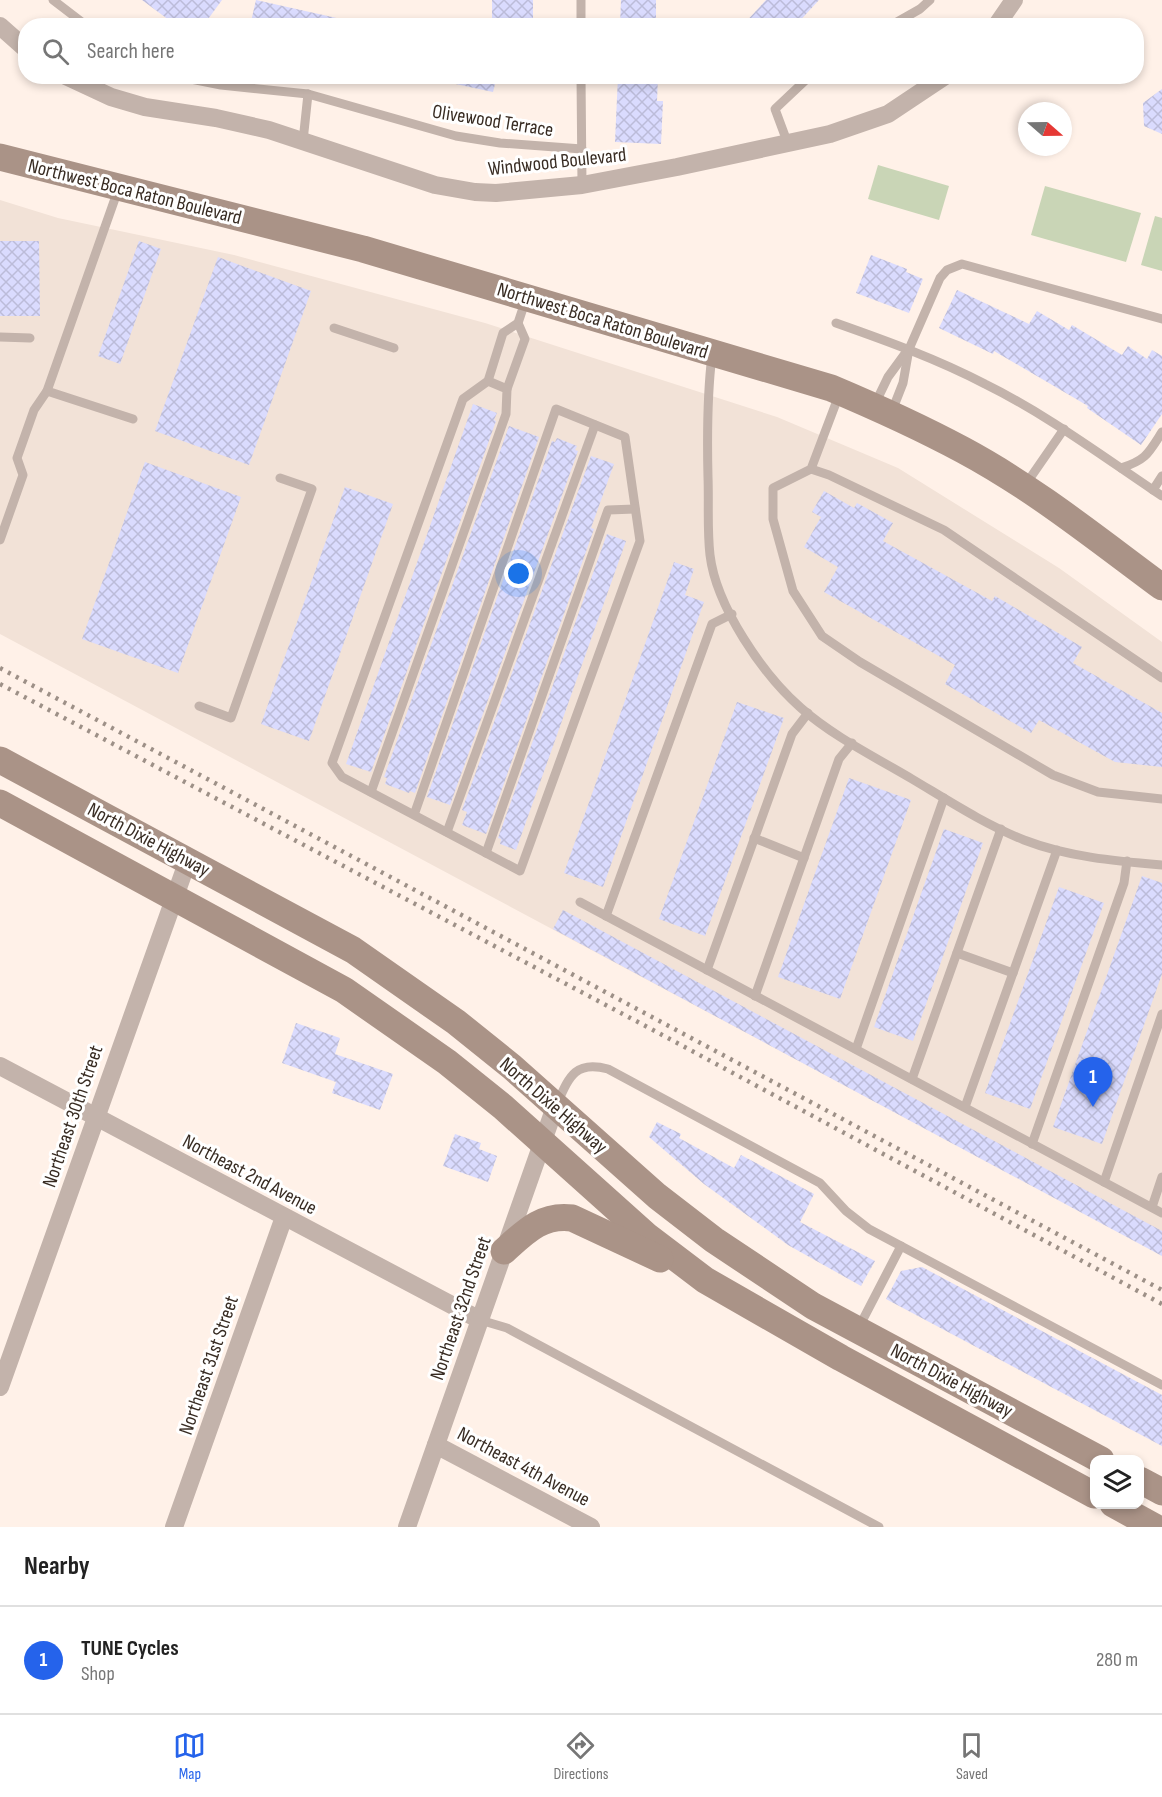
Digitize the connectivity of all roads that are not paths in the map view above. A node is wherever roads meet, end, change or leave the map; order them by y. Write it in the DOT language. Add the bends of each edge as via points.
graph roads {
  1 [pos="53,0"];
  2 [pos="581,0"];
  3 [pos="930,0"];
  4 [pos="1014,0"];
  5 [pos="77,18"];
  6 [pos="581,18"];
  7 [pos="904,18"];
  8 [pos="1002,18"];
  9 [pos="0,26"];
  10 [pos="18,42"];
  11 [pos="86,84"];
  12 [pos="216,84"];
  13 [pos="581,84"];
  14 [pos="802,84"];
  15 [pos="933,84"];
  16 [pos="308,94"];
  17 [pos="303,141"];
  18 [pos="788,144"];
  19 [pos="582,149"];
  20 [pos="0,157"];
  21 [pos="582,185"];
  22 [pos="118,187"];
  23 [pos="526,297"];
  24 [pos="1162,319"];
  25 [pos="518,323"];
  26 [pos="836,323"];
  27 [pos="334,328"];
  28 [pos="0,337"];
  29 [pos="30,338"];
  30 [pos="393,348"];
  31 [pos="909,349"];
  32 [pos="712,352"];
  33 [pos="488,381"];
  34 [pos="507,389"];
  35 [pos="47,391"];
  36 [pos="840,392"];
  37 [pos="883,410"];
  38 [pos="133,418"];
  39 [pos="595,425"];
  40 [pos="1064,429"];
  41 [pos="1162,432"];
  42 [pos="1121,468"];
  43 [pos="811,470"];
  44 [pos="1162,476"];
  45 [pos="280,477"];
  46 [pos="1023,487"];
  47 [pos="1153,490"];
  48 [pos="1162,496"];
  49 [pos="635,509"];
  50 [pos="0,540"];
  51 [pos="1162,587"];
  52 [pos="732,614"];
  53 [pos="1162,678"];
  54 [pos="199,706"];
  55 [pos="808,713"];
  56 [pos="852,743"];
  57 [pos="0,760"];
  58 [pos="371,792"];
  59 [pos="944,798"];
  60 [pos="1162,799"];
  61 [pos="0,803"];
  62 [pos="414,815"];
  63 [pos="1001,830"];
  64 [pos="447,832"];
  65 [pos="754,838"];
  66 [pos="1057,850"];
  67 [pos="486,853"];
  68 [pos="804,858"];
  69 [pos="188,860"];
  70 [pos="1127,861"];
  71 [pos="1162,865"];
  72 [pos="174,897"];
  73 [pos="580,903"];
  74 [pos="606,916"];
  75 [pos="957,953"];
  76 [pos="707,970"];
  77 [pos="1013,973"];
  78 [pos="755,996"];
  79 [pos="1162,1014"];
  80 [pos="856,1049"];
  81 [pos="0,1066"];
  82 [pos="912,1079"];
  83 [pos="556,1104"];
  84 [pos="965,1107"];
  85 [pos="95,1117"];
  86 [pos="543,1142"];
  87 [pos="1032,1144"];
  88 [pos="1162,1177"];
  89 [pos="1104,1182"];
  90 [pos="1152,1207"];
  91 [pos="1162,1213"];
  92 [pos="284,1217"];
  93 [pos="902,1246"];
  94 [pos="504,1251"];
  95 [pos="705,1280"];
  96 [pos="480,1320"];
  97 [pos="858,1329"];
  98 [pos="1162,1385"];
  99 [pos="0,1387"];
  100 [pos="436,1445"];
  101 [pos="1092,1455"];
  102 [pos="1144,1482"];
  103 [pos="1090,1492"];
  104 [pos="1162,1492"];
  105 [pos="1122,1509"];
  106 [pos="174,1527"];
  107 [pos="407,1527"];
  108 [pos="591,1527"];
  109 [pos="879,1527"];
  110 [pos="1155,1527"];
  1 -- 5 [label="lane"];
  2 -- 6 [label="lane"];
  3 -- 7 [label="lane"];
  4 -- 8 [label="street"];
  9 -- 10 [label="street"];
  11 -- 17 [label="street, Windwood Boulevard" via="145,107 216,118"];
  12 -- 16 [label="lane, Olivewood Terrace"];
  13 -- 19 [label="lane"];
  14 -- 18 [label="lane" via="775,110"];
  15 -- 18 [label="street, Windwood Boulevard" via="888,114"];
  16 -- 17 [label="lane"];
  16 -- 19 [label="lane, Olivewood Terrace" via="456,136"];
  17 -- 21 [label="street, Windwood Boulevard" via="455,189 506,192"];
  18 -- 21 [label="street, Windwood Boulevard"];
  19 -- 21 [label="lane"];
  20 -- 22 [label="main road, Northwest Boca Raton Boulevard"];
  22 -- 23 [label="main road, Northwest Boca Raton Boulevard" via="363,249"];
  22 -- 35 [label="lane"];
  23 -- 25 [label="lane"];
  23 -- 32 [label="main road, Northwest Boca Raton Boulevard"];
  24 -- 31 [label="lane" via="962,264 940,278"];
  25 -- 33 [label="lane" via="503,333"];
  25 -- 34 [label="lane" via="525,339"];
  26 -- 31 [label="lane"];
  27 -- 30 [label="lane"];
  28 -- 29 [label="lane"];
  31 -- 37 [label="lane" via="903,383"];
  31 -- 37 [label="lane" via="888,377"];
  31 -- 40 [label="lane" via="987,384"];
  32 -- 36 [label="main road, Northwest Boca Raton Boulevard"];
  32 -- 52 [label="lane" via="707,410 710,556"];
  33 -- 34 [label="lane"];
  33 -- 58 [label="lane" via="464,399 332,763 342,777"];
  34 -- 58 [label="lane" via="506,414"];
  35 -- 38 [label="lane"];
  35 -- 50 [label="lane" via="34,410 17,458 23,476"];
  36 -- 37 [label="main road, Northwest Boca Raton Boulevard"];
  36 -- 43 [label="lane"];
  37 -- 46 [label="main road, Northwest Boca Raton Boulevard" via="964,451"];
  39 -- 49 [label="lane" via="625,437"];
  39 -- 62 [label="lane" via="556,409"];
  39 -- 64 [label="lane"];
  40 -- 42 [label="lane"];
  40 -- 46 [label="lane"];
  41 -- 42 [label="lane" via="1146,456"];
  42 -- 47 [label="lane"];
  43 -- 53 [label="lane" via="944,530"];
  43 -- 60 [label="lane" via="773,488 773,519 793,591 822,636 1053,775 1098,792"];
  44 -- 47 [label="lane"];
  45 -- 54 [label="lane" via="312,489 231,718"];
  46 -- 51 [label="main road, Northwest Boca Raton Boulevard"];
  47 -- 48 [label="lane"];
  49 -- 67 [label="lane" via="608,510"];
  49 -- 67 [label="lane" via="640,541 520,871"];
  52 -- 55 [label="lane" via="771,678"];
  52 -- 74 [label="lane" via="712,624"];
  55 -- 56 [label="lane"];
  55 -- 65 [label="lane" via="792,734"];
  56 -- 59 [label="lane"];
  56 -- 68 [label="lane" via="839,759"];
  57 -- 69 [label="main road, North Dixie Highway"];
  58 -- 62 [label="lane"];
  59 -- 63 [label="lane"];
  59 -- 80 [label="lane"];
  61 -- 72 [label="main road, North Dixie Highway"];
  62 -- 64 [label="lane"];
  63 -- 66 [label="lane"];
  63 -- 75 [label="lane"];
  64 -- 67 [label="lane"];
  65 -- 68 [label="lane"];
  65 -- 76 [label="lane"];
  66 -- 70 [label="lane"];
  66 -- 77 [label="lane"];
  68 -- 78 [label="lane"];
  69 -- 72 [label="street, Northeast 30th Street"];
  69 -- 83 [label="main road, North Dixie Highway" via="353,950 456,1022"];
  70 -- 71 [label="lane"];
  70 -- 87 [label="lane" via="1124,883"];
  72 -- 85 [label="street, Northeast 30th Street"];
  72 -- 86 [label="main road, North Dixie Highway" via="344,990 447,1062"];
  73 -- 74 [label="lane"];
  74 -- 76 [label="lane"];
  75 -- 77 [label="lane"];
  75 -- 82 [label="lane"];
  76 -- 78 [label="lane"];
  77 -- 84 [label="lane"];
  78 -- 80 [label="lane"];
  79 -- 89 [label="lane"];
  80 -- 82 [label="lane"];
  81 -- 85 [label="street, Northeast 2nd Avenue"];
  82 -- 84 [label="lane"];
  83 -- 86 [label="street, Northeast 32nd Street"];
  83 -- 93 [label="lane" via="567,1082 581,1067 608,1069 820,1183 870,1230"];
  83 -- 97 [label="main road, North Dixie Highway" via="657,1196 714,1240 813,1306"];
  84 -- 87 [label="lane"];
  85 -- 92 [label="street, Northeast 2nd Avenue"];
  85 -- 99 [label="street, Northeast 30th Street"];
  86 -- 94 [label="street, Northeast 32nd Street"];
  86 -- 95 [label="main road, North Dixie Highway" via="647,1236"];
  87 -- 89 [label="lane"];
  88 -- 90 [label="lane"];
  89 -- 90 [label="lane"];
  90 -- 91 [label="lane"];
  92 -- 96 [label="street, Northeast 2nd Avenue"];
  92 -- 106 [label="street, Northeast 31st Street"];
  93 -- 97 [label="lane"];
  93 -- 98 [label="lane"];
  94 -- 95 [label="main road" via="536,1224 566,1217"];
  94 -- 96 [label="street, Northeast 32nd Street"];
  95 -- 103 [label="main road, North Dixie Highway" via="841,1359"];
  96 -- 100 [label="street, Northeast 32nd Street"];
  96 -- 109 [label="lane" via="507,1328"];
  97 -- 101 [label="main road, North Dixie Highway"];
  100 -- 107 [label="street, Northeast 32nd Street"];
  100 -- 108 [label="street, Northeast 4th Avenue"];
  102 -- 104 [label="main road"];
  105 -- 110 [label="main road"];
}
